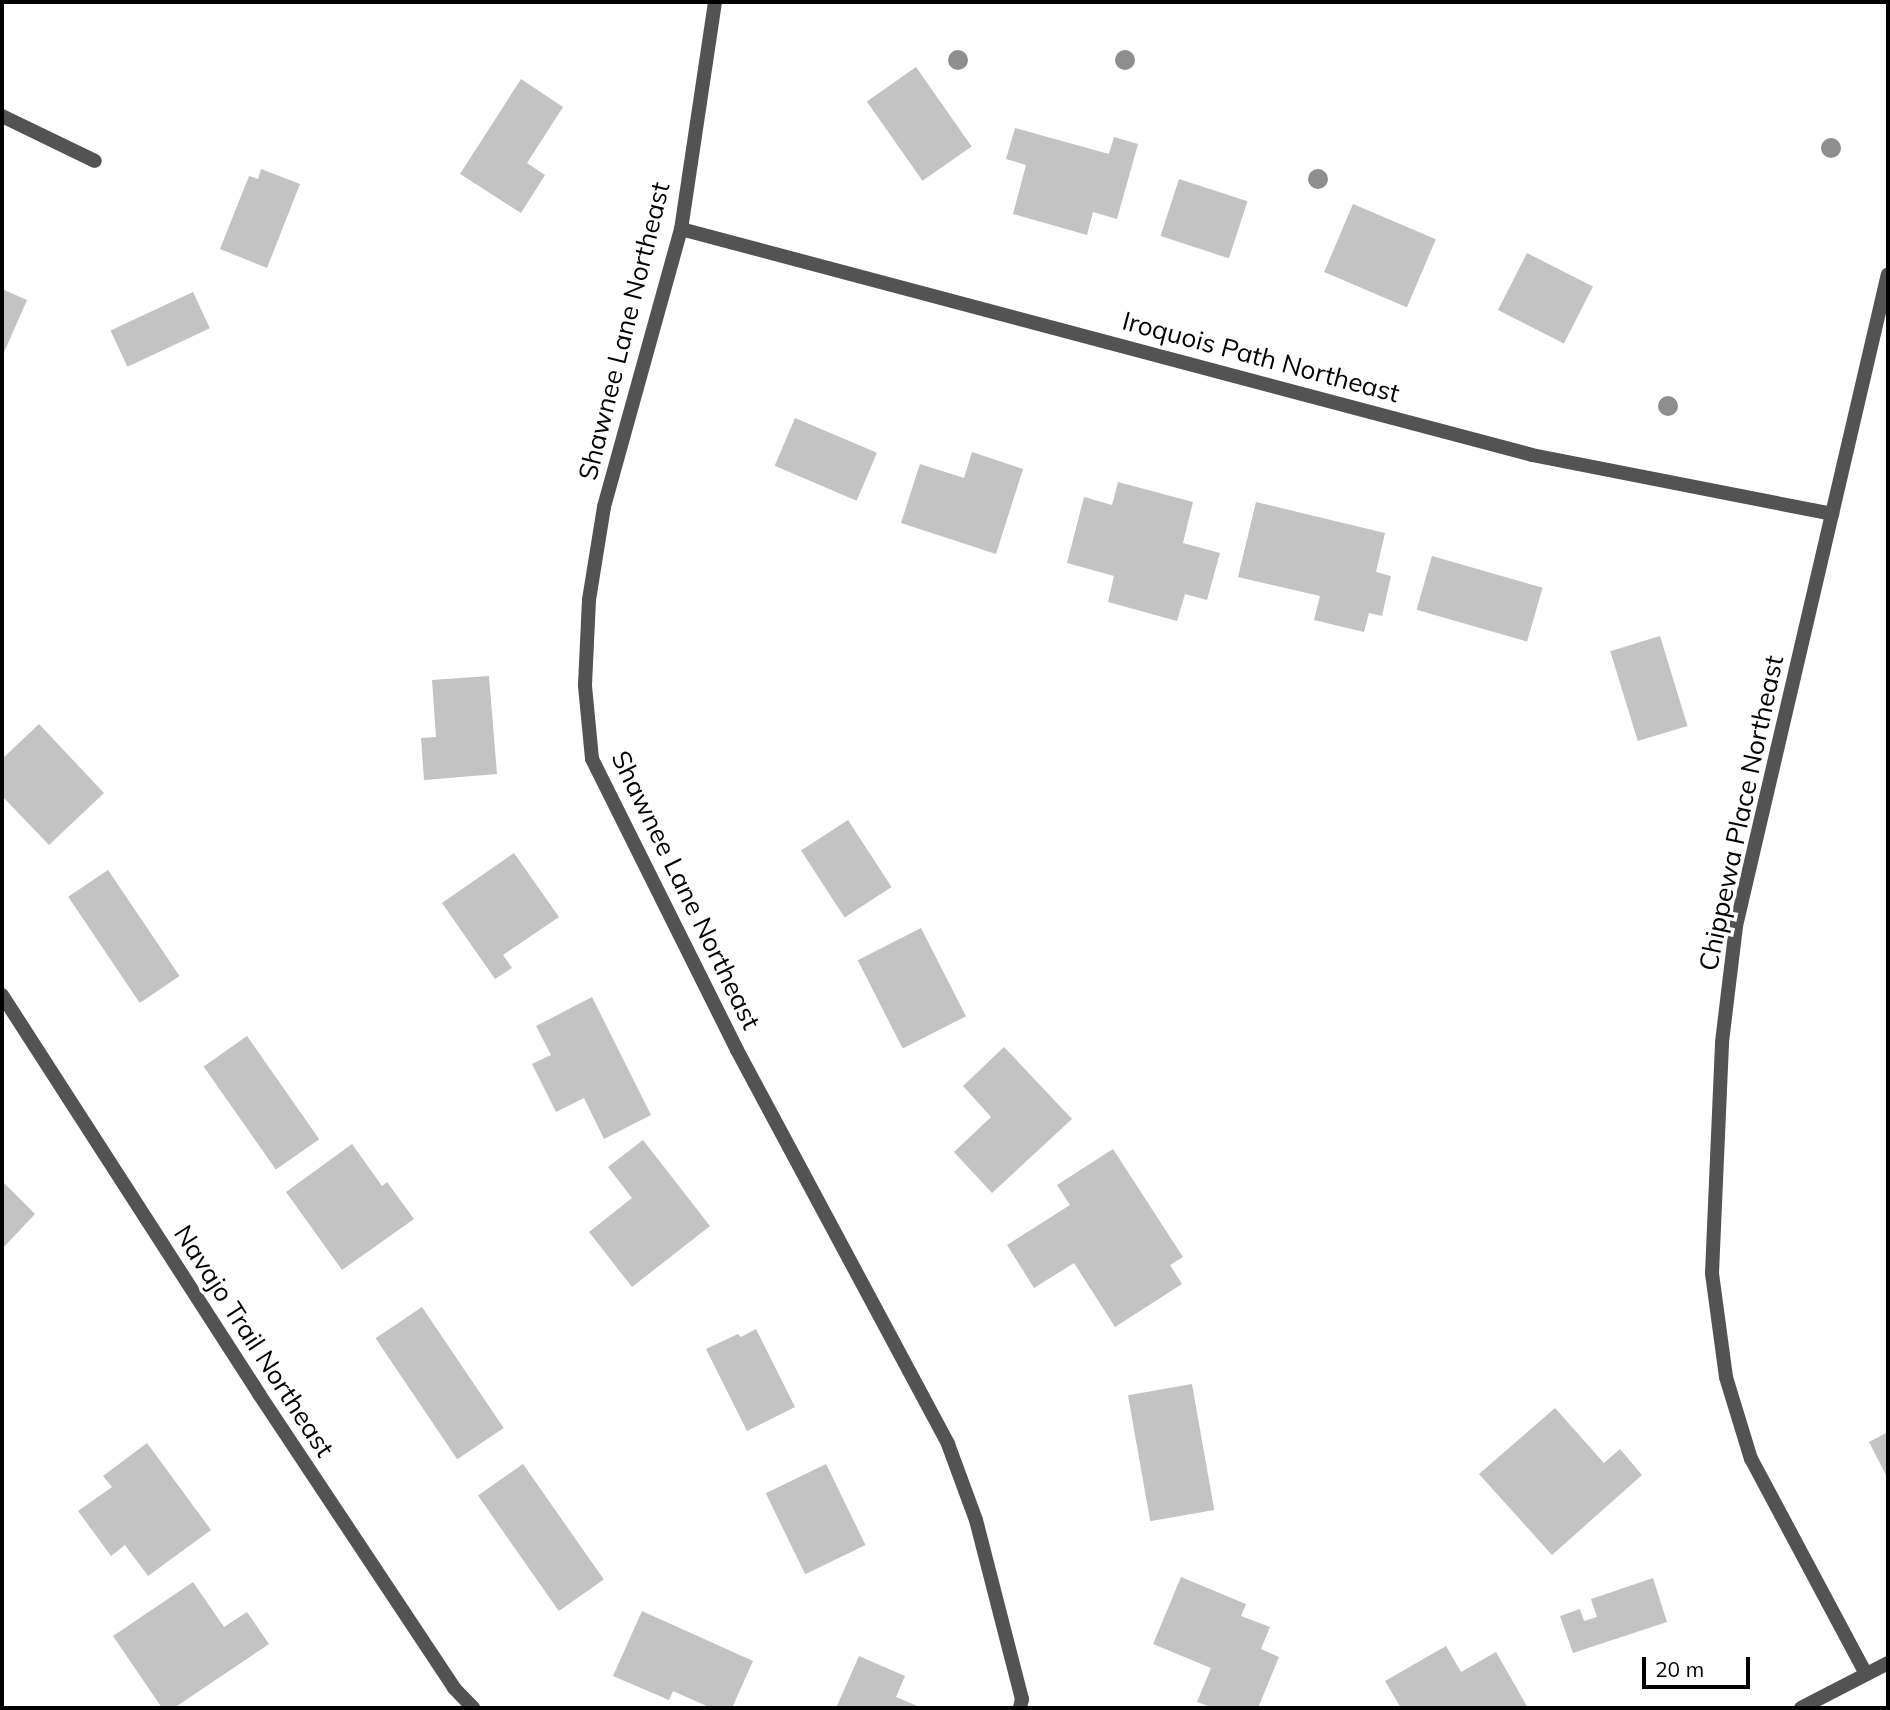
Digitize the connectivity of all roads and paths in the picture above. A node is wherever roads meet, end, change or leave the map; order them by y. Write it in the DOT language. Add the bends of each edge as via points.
graph roads {
  1 [pos="715,2"];
  2 [pos="2,116"];
  3 [pos="95,162"];
  4 [pos="681,229"];
  5 [pos="1888,274"];
  6 [pos="1832,514"];
  7 [pos="2,995"];
  8 [pos="1888,1662"];
  9 [pos="1866,1674"];
  10 [pos="474,1708"];
  11 [pos="1020,1708"];
  12 [pos="1801,1708"];
  1 -- 4 [label="street, Shawnee Lane Northeast"];
  2 -- 3 [label="street"];
  4 -- 6 [label="street, Iroquois Path Northeast" via="1532,454"];
  4 -- 11 [label="street, Shawnee Lane Northeast" via="604,507 591,587 585,686 592,759 737,1050 948,1444 976,1520 1022,1699"];
  5 -- 6 [label="street, Chippewa Place Northeast"];
  6 -- 9 [label="street, Chippewa Place Northeast" via="1736,926 1722,1042 1712,1273 1726,1377 1751,1459"];
  7 -- 10 [label="street, Navajo Trail Northeast" via="259,1394 454,1688"];
  8 -- 9 [label="street"];
  9 -- 12 [label="street"];
}
